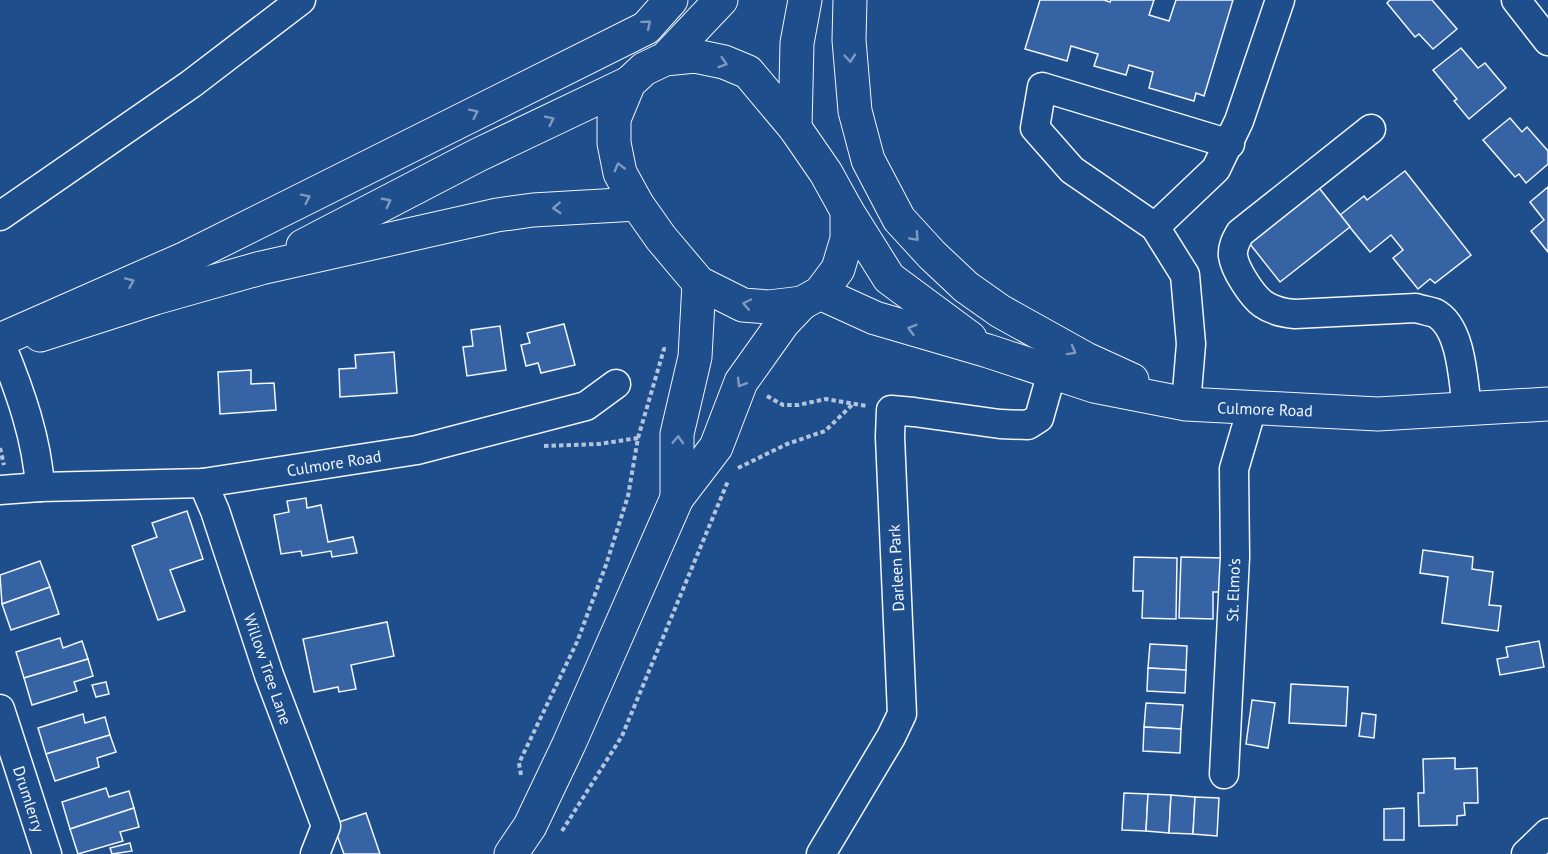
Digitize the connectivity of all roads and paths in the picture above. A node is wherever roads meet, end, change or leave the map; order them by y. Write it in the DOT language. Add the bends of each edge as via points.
graph roads {
  1 [pos="301,0"];
  2 [pos="671,0"];
  3 [pos="722,0"];
  4 [pos="805,0"];
  5 [pos="850,0"];
  6 [pos="1280,0"];
  7 [pos="1516,0"];
  8 [pos="1548,41"];
  9 [pos="665,59"];
  10 [pos="629,83"];
  11 [pos="795,128"];
  12 [pos="1371,129"];
  13 [pos="1230,144"];
  14 [pos="637,204"];
  15 [pos="847,211"];
  16 [pos="0,216"];
  17 [pos="1155,227"];
  18 [pos="261,268"];
  19 [pos="699,283"];
  20 [pos="811,298"];
  21 [pos="1,345"];
  22 [pos="664,349"];
  23 [pos="988,351"];
  24 [pos="1052,372"];
  25 [pos="616,384"];
  26 [pos="854,404"];
  27 [pos="1186,404"];
  28 [pos="1548,404"];
  29 [pos="765,405"];
  30 [pos="1252,408"];
  31 [pos="1467,408"];
  32 [pos="891,410"];
  33 [pos="737,460"];
  34 [pos="732,471"];
  35 [pos="203,483"];
  36 [pos="40,487"];
  37 [pos="0,490"];
  38 [pos="676,498"];
  39 [pos="0,709"];
  40 [pos="1224,774"];
  41 [pos="523,784"];
  42 [pos="1548,833"];
  43 [pos="560,834"];
  44 [pos="47,854"];
  45 [pos="315,854"];
  46 [pos="511,854"];
  47 [pos="821,854"];
  48 [pos="1526,854"];
  1 -- 16 [label="street" via="191,84"];
  21 -- 2 [label="main road, one-way" via="186,258 646,28"];
  3 -- 9 [label="main road"];
  4 -- 11 [label="main road" via="797,43"];
  5 -- 27 [label="main road, one-way" via="855,111 868,160 898,219 966,287 1000,311 1086,359"];
  6 -- 13 [label="street"];
  7 -- 8 [label="street"];
  9 -- 10 [label="main road" via="644,69"];
  9 -- 11 [label="main road, Culmore Road, one-way" via="695,56 748,72"];
  14 -- 10 [label="main road, one-way" via="620,173 614,142 614,119"];
  18 -- 10 [label="main road, one-way" via="478,155"];
  11 -- 15 [label="main road, Culmore Road"];
  12 -- 31 [label="street" via="1240,233 1234,244 1236,266 1255,298 1279,312 1416,308 1434,313 1444,320 1456,341"];
  13 -- 17 [label="street" via="1216,169"];
  13 -- 17 [label="street" via="1042,87 1035,128 1072,170"];
  14 -- 18 [label="main road, one-way" via="497,215"];
  14 -- 19 [label="main road"];
  15 -- 20 [label="main road" via="847,239 838,269"];
  15 -- 23 [label="main road, Culmore Road" via="889,278"];
  17 -- 27 [label="street" via="1185,275 1191,344"];
  18 -- 21 [label="main road"];
  20 -- 19 [label="main road, one-way" via="769,307 743,305"];
  38 -- 19 [label="main road, one-way" via="677,434 695,357"];
  23 -- 20 [label="main road, Culmore Road, one-way"];
  20 -- 38 [label="main road, one-way" via="783,323 741,382 716,447"];
  21 -- 36 [label="street" via="20,392"];
  22 -- 41 [label="path" via="638,438 628,496 606,565 577,642 519,763"];
  23 -- 24 [label="main road, Culmore Road"];
  24 -- 27 [label="main road, Culmore Road" via="1094,386"];
  24 -- 32 [label="street" via="1039,418 1028,425"];
  25 -- 35 [label="street, Culmore Road" via="586,406 417,450"];
  26 -- 29 [label="path" via="826,399 783,405 770,398"];
  26 -- 32 [label="path"];
  26 -- 34 [label="path" via="825,431 787,444"];
  27 -- 30 [label="main road, Culmore Road"];
  28 -- 31 [label="main road, Culmore Road"];
  30 -- 31 [label="main road, Culmore Road" via="1378,414"];
  30 -- 40 [label="street, St. Elmo's" via="1234,469 1235,557"];
  32 -- 47 [label="street, Darleen Park" via="902,714"];
  33 -- 34 [label="path"];
  34 -- 43 [label="path" via="622,736"];
  35 -- 36 [label="street, Culmore Road"];
  35 -- 45 [label="street, Willow Tree Lane" via="268,675 327,826"];
  36 -- 37 [label="street, Culmore Road"];
  38 -- 46 [label="main road" via="569,744 530,826"];
  39 -- 44 [label="street, Drumlerry"];
  42 -- 48 [label="street"];
}
